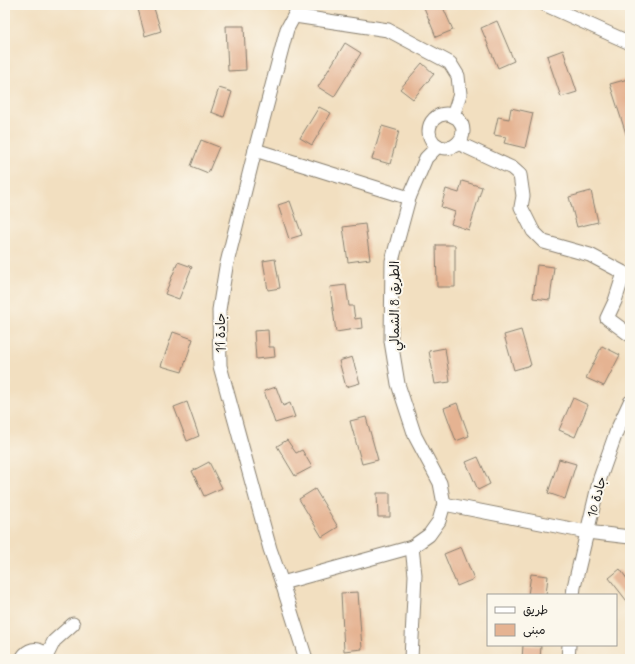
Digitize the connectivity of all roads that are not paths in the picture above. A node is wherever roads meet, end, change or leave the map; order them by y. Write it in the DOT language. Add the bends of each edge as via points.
graph roads {
  1 [pos="546,5"];
  2 [pos="297,10"];
  3 [pos="630,43"];
  4 [pos="453,116"];
  5 [pos="458,143"];
  6 [pos="438,146"];
  7 [pos="255,150"];
  8 [pos="409,198"];
  9 [pos="630,335"];
  10 [pos="630,402"];
  11 [pos="444,504"];
  12 [pos="587,532"];
  13 [pos="630,537"];
  14 [pos="412,547"];
  15 [pos="282,583"];
  16 [pos="573,594"];
  17 [pos="73,624"];
  18 [pos="569,646"];
  19 [pos="45,657"];
  20 [pos="22,659"];
  21 [pos="306,659"];
  22 [pos="411,659"];
  23 [pos="568,659"];
  1 -- 3 [label="street"];
  2 -- 4 [label="street" via="388,30 450,64 458,76 460,94"];
  2 -- 7 [label="street, جادة 11" via="287,30"];
  4 -- 5 [label="street" via="459,120 463,128"];
  4 -- 6 [label="street" via="444,114 436,117 430,124 432,141"];
  5 -- 6 [label="street" via="449,148"];
  5 -- 9 [label="street" via="512,168 520,175 523,196 521,207 533,231 544,242 590,255 624,273 616,301 607,318"];
  6 -- 8 [label="street, الطريق 8 الشمالي" via="426,158"];
  7 -- 8 [label="street"];
  7 -- 15 [label="street, جادة 11" via="225,274 219,310 220,366"];
  8 -- 11 [label="street, الطريق 8 الشمالي" via="392,261 391,341 398,384 415,436 440,483"];
  10 -- 12 [label="street, جادة 10" via="600,478"];
  11 -- 12 [label="street"];
  11 -- 14 [label="street, الطريق 8 الشمالي" via="439,521 430,535"];
  12 -- 13 [label="street"];
  12 -- 16 [label="street, جادة 10"];
  14 -- 15 [label="street, الطريق 8 الشمالي"];
  14 -- 22 [label="street" via="415,575"];
  15 -- 21 [label="street, جادة 11"];
  17 -- 19 [label="street" via="54,641"];
  18 -- 23 [label="street"];
  19 -- 20 [label="street" via="40,651 32,650"];
}
